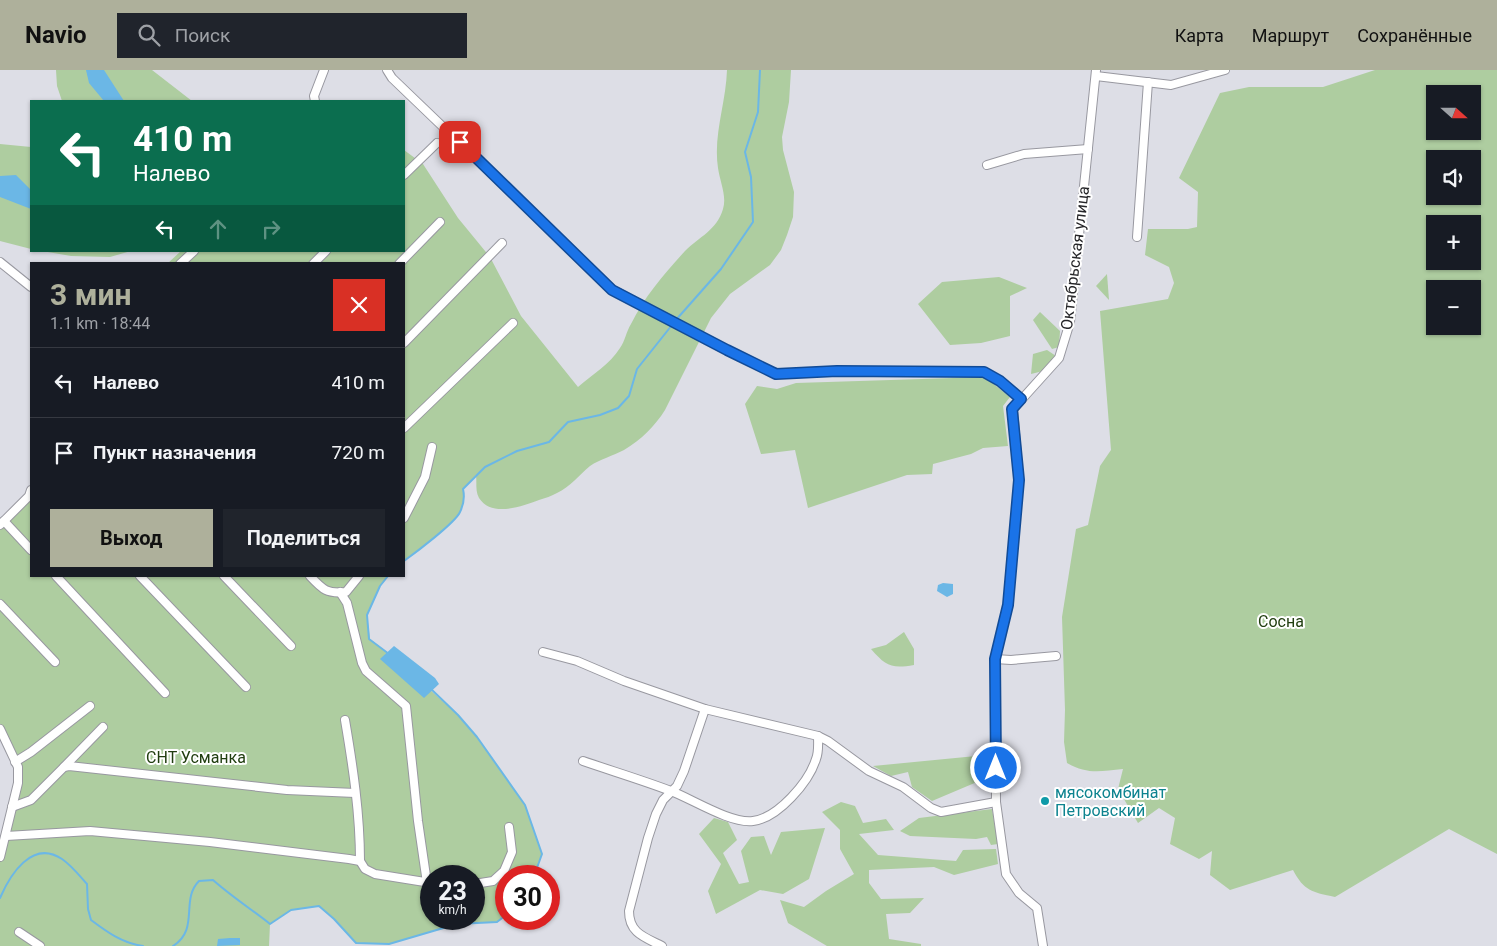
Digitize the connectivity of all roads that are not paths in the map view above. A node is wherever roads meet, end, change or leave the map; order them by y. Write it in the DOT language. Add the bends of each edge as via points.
graph roads {
  1 [pos="324,70"];
  2 [pos="387,70"];
  3 [pos="1226,70"];
  4 [pos="1096,73"];
  5 [pos="1148,82"];
  6 [pos="315,100"];
  7 [pos="437,142"];
  8 [pos="1088,149"];
  9 [pos="988,165"];
  10 [pos="405,174"];
  11 [pos="440,222"];
  12 [pos="1137,237"];
  13 [pos="502,243"];
  14 [pos="193,252"];
  15 [pos="325,252"];
  16 [pos="0,262"];
  17 [pos="182,262"];
  18 [pos="315,262"];
  19 [pos="401,262"];
  20 [pos="30,286"];
  21 [pos="513,323"];
  22 [pos="405,342"];
  23 [pos="1021,399"];
  24 [pos="405,427"];
  25 [pos="432,447"];
  26 [pos="30,493"];
  27 [pos="405,516"];
  28 [pos="2,523"];
  29 [pos="30,549"];
  30 [pos="57,577"];
  31 [pos="141,577"];
  32 [pos="225,577"];
  33 [pos="311,577"];
  34 [pos="358,577"];
  35 [pos="340,592"];
  36 [pos="0,604"];
  37 [pos="291,646"];
  38 [pos="543,652"];
  39 [pos="1056,656"];
  40 [pos="995,659"];
  41 [pos="55,662"];
  42 [pos="246,687"];
  43 [pos="165,692"];
  44 [pos="90,706"];
  45 [pos="705,709"];
  46 [pos="345,720"];
  47 [pos="103,728"];
  48 [pos="0,729"];
  49 [pos="818,736"];
  50 [pos="583,761"];
  51 [pos="15,762"];
  52 [pos="64,767"];
  53 [pos="671,791"];
  54 [pos="355,793"];
  55 [pos="996,802"];
  56 [pos="12,807"];
  57 [pos="509,827"];
  58 [pos="6,836"];
  59 [pos="0,857"];
  60 [pos="360,861"];
  61 [pos="426,865"];
  62 [pos="420,882"];
  63 [pos="485,882"];
  64 [pos="19,932"];
  65 [pos="40,946"];
  66 [pos="662,946"];
  67 [pos="1044,946"];
  1 -- 6 [label="street"];
  2 -- 23 [label="street" via="612,290 661,317 776,374 984,372"];
  3 -- 5 [label="street, Октябрьская улица" via="1171,85"];
  4 -- 5 [label="street, Октябрьская улица"];
  4 -- 8 [label="street, Октябрьская улица"];
  5 -- 12 [label="street"];
  7 -- 10 [label="street"];
  8 -- 9 [label="street" via="1024,154"];
  8 -- 23 [label="street, Октябрьская улица" via="1070,322 1059,358"];
  11 -- 19 [label="street"];
  13 -- 22 [label="street"];
  14 -- 17 [label="street"];
  15 -- 18 [label="street"];
  16 -- 20 [label="street"];
  21 -- 24 [label="street"];
  23 -- 40 [label="street, Октябрьская улица" via="1012,409 1019,480 1008,605"];
  25 -- 27 [label="street" via="426,477"];
  26 -- 28 [label="street"];
  28 -- 29 [label="street"];
  30 -- 43 [label="street"];
  31 -- 42 [label="street"];
  32 -- 37 [label="street"];
  33 -- 35 [label="street" via="322,589"];
  34 -- 35 [label="street" via="346,592"];
  35 -- 61 [label="street" via="347,603 366,671 406,706"];
  36 -- 41 [label="street"];
  38 -- 45 [label="street" via="577,661 624,682"];
  39 -- 40 [label="street"];
  40 -- 55 [label="street, Октябрьская улица"];
  44 -- 51 [label="street"];
  45 -- 49 [label="street"];
  45 -- 53 [label="street" via="684,771"];
  46 -- 54 [label="street"];
  47 -- 52 [label="street"];
  48 -- 51 [label="street"];
  49 -- 53 [label="street" via="817,757 810,774 794,796 767,817 753,821 736,820"];
  49 -- 55 [label="street" via="869,771 904,787 930,808 941,812"];
  50 -- 53 [label="street"];
  51 -- 56 [label="street" via="18,783"];
  52 -- 54 [label="street" via="287,790"];
  52 -- 56 [label="street" via="31,800"];
  53 -- 66 [label="street" via="656,814 629,911 635,931"];
  54 -- 60 [label="street"];
  55 -- 67 [label="street, Октябрьская улица" via="1006,874 1018,893 1037,908"];
  56 -- 58 [label="street"];
  57 -- 63 [label="street" via="512,852 504,871 493,881"];
  58 -- 59 [label="street"];
  58 -- 60 [label="street" via="90,831"];
  60 -- 62 [label="street" via="365,869 375,874"];
  64 -- 65 [label="street"];
}
